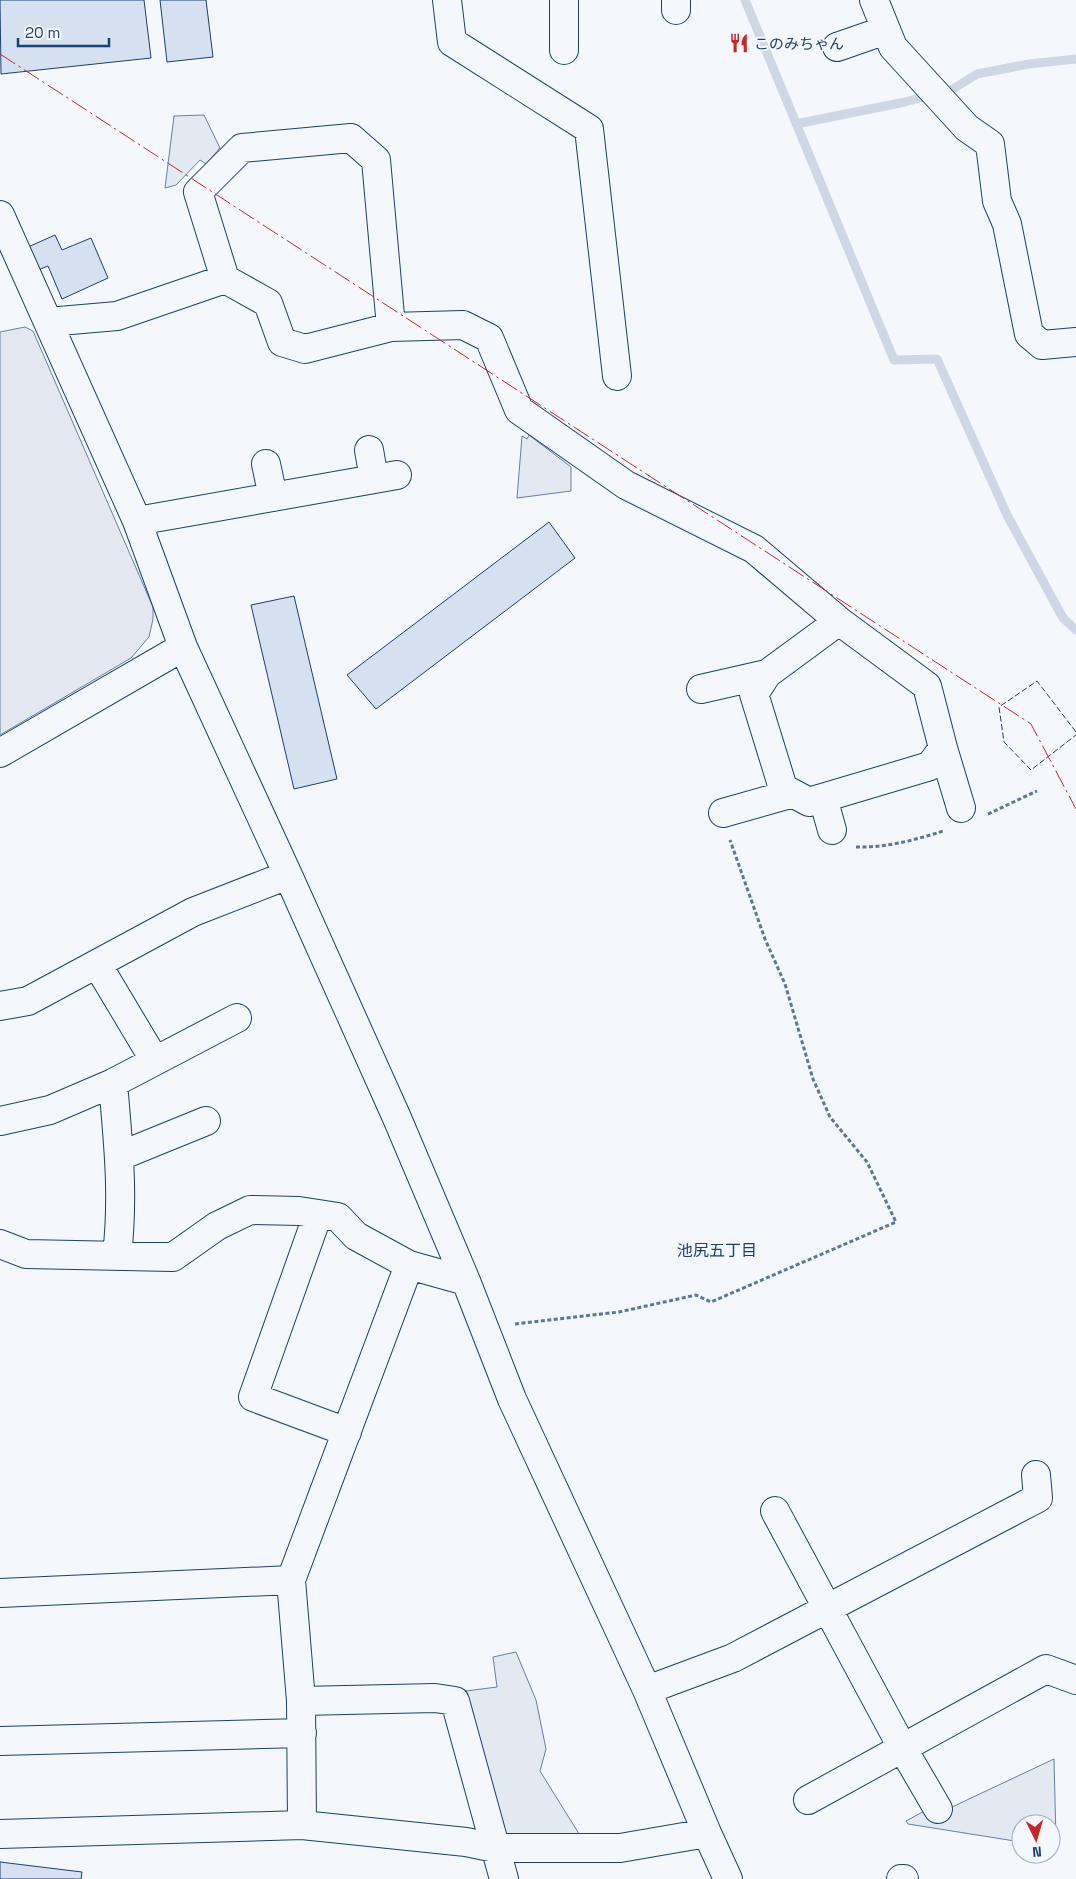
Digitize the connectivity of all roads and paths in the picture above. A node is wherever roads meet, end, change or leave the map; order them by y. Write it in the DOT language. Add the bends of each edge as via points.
graph roads {
  1 [pos="447,0"];
  2 [pos="564,0"];
  3 [pos="874,0"];
  4 [pos="886,30"];
  5 [pos="837,47"];
  6 [pos="564,50"];
  7 [pos="0,215"];
  8 [pos="225,279"];
  9 [pos="48,322"];
  10 [pos="391,327"];
  11 [pos="1076,342"];
  12 [pos="617,376"];
  13 [pos="369,450"];
  14 [pos="266,464"];
  15 [pos="272,497"];
  16 [pos="137,521"];
  17 [pos="839,621"];
  18 [pos="183,647"];
  19 [pos="767,674"];
  20 [pos="701,689"];
  21 [pos="943,748"];
  22 [pos="0,754"];
  23 [pos="1038,791"];
  24 [pos="790,794"];
  25 [pos="824,798"];
  26 [pos="966,817"];
  27 [pos="726,824"];
  28 [pos="841,838"];
  29 [pos="288,876"];
  30 [pos="97,964"];
  31 [pos="0,1006"];
  32 [pos="237,1018"];
  33 [pos="155,1061"];
  34 [pos="113,1083"];
  35 [pos="0,1121"];
  36 [pos="206,1121"];
  37 [pos="120,1156"];
  38 [pos="318,1214"];
  39 [pos="0,1244"];
  40 [pos="118,1255"];
  41 [pos="409,1265"];
  42 [pos="466,1281"];
  43 [pos="512,1325"];
  44 [pos="347,1432"];
  45 [pos="1036,1475"];
  46 [pos="775,1511"];
  47 [pos="291,1580"];
  48 [pos="0,1593"];
  49 [pos="828,1609"];
  50 [pos="1076,1680"];
  51 [pos="646,1690"];
  52 [pos="301,1700"];
  53 [pos="302,1733"];
  54 [pos="0,1741"];
  55 [pos="903,1749"];
  56 [pos="808,1800"];
  57 [pos="938,1809"];
  58 [pos="302,1825"];
  59 [pos="707,1833"];
  60 [pos="0,1834"];
  61 [pos="495,1848"];
  62 [pos="504,1879"];
  63 [pos="728,1879"];
  1 -- 12 [label="street" via="452,42 589,129"];
  2 -- 6 [label="street"];
  3 -- 4 [label="street"];
  4 -- 5 [label="street"];
  4 -- 11 [label="street" via="893,47 922,80 967,128 990,144 997,201 1007,224 1029,334 1042,345"];
  7 -- 9 [label="street"];
  8 -- 9 [label="street" via="117,316"];
  8 -- 10 [label="street" via="268,303 282,342 305,349"];
  8 -- 10 [label="street" via="198,192 242,148 351,138 376,160"];
  9 -- 16 [label="street"];
  10 -- 17 [label="street" via="463,325 489,338 519,410 626,485 754,549"];
  13 -- 15 [label="street" via="386,477"];
  14 -- 15 [label="street"];
  15 -- 16 [label="street"];
  16 -- 18 [label="street"];
  17 -- 19 [label="street"];
  17 -- 21 [label="street" via="927,686"];
  18 -- 22 [label="street"];
  18 -- 29 [label="street"];
  19 -- 20 [label="street"];
  19 -- 24 [label="street" via="754,694 783,788"];
  21 -- 25 [label="street" via="930,766"];
  21 -- 26 [label="street"];
  23 -- 26 [label="path"];
  24 -- 25 [label="street" via="809,802"];
  24 -- 27 [label="street"];
  25 -- 28 [label="street"];
  26 -- 28 [label="path" via="922,838 866,847"];
  27 -- 43 [label="path" via="765,939 785,984 813,1078 830,1117 867,1162 896,1222 711,1302 696,1295 619,1312"];
  29 -- 30 [label="street" via="192,912"];
  29 -- 42 [label="street"];
  30 -- 31 [label="street" via="28,1001"];
  30 -- 33 [label="street"];
  32 -- 33 [label="street"];
  33 -- 34 [label="street"];
  34 -- 35 [label="street" via="50,1110"];
  34 -- 37 [label="street"];
  36 -- 37 [label="street"];
  37 -- 40 [label="street"];
  38 -- 40 [label="street" via="250,1210 217,1226 173,1257"];
  38 -- 41 [label="street" via="338,1217 356,1236"];
  38 -- 44 [label="street" via="253,1397"];
  39 -- 40 [label="street" via="26,1254"];
  41 -- 42 [label="street"];
  41 -- 44 [label="street"];
  42 -- 51 [label="street" via="512,1398"];
  44 -- 47 [label="street"];
  45 -- 49 [label="street" via="1038,1498"];
  46 -- 49 [label="street"];
  47 -- 48 [label="street"];
  47 -- 52 [label="street"];
  49 -- 51 [label="street" via="733,1658"];
  49 -- 55 [label="street"];
  50 -- 55 [label="street" via="1046,1670"];
  51 -- 59 [label="street"];
  52 -- 53 [label="street"];
  52 -- 61 [label="street" via="435,1698 455,1701"];
  53 -- 54 [label="street"];
  53 -- 58 [label="street"];
  55 -- 56 [label="street"];
  55 -- 57 [label="street"];
  58 -- 60 [label="street"];
  58 -- 61 [label="street" via="466,1842"];
  59 -- 61 [label="street" via="620,1848"];
  59 -- 63 [label="street"];
  61 -- 62 [label="street"];
}
